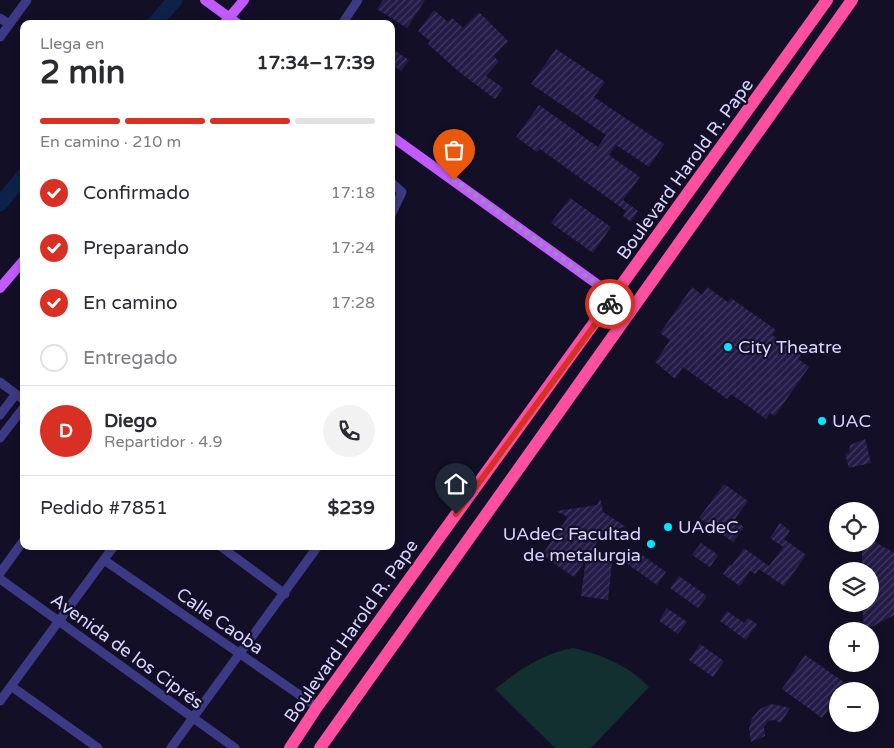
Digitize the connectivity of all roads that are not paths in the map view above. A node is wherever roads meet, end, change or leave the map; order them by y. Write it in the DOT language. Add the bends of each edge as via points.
graph roads {
  1 [pos="26,0"];
  2 [pos="205,0"];
  3 [pos="244,0"];
  4 [pos="358,0"];
  5 [pos="827,0"];
  6 [pos="852,0"];
  7 [pos="0,18"];
  8 [pos="228,20"];
  9 [pos="231,20"];
  10 [pos="345,20"];
  11 [pos="9,24"];
  12 [pos="0,37"];
  13 [pos="395,139"];
  14 [pos="395,185"];
  15 [pos="395,207"];
  16 [pos="20,265"];
  17 [pos="0,288"];
  18 [pos="615,297"];
  19 [pos="0,382"];
  20 [pos="20,397"];
  21 [pos="20,412"];
  22 [pos="0,415"];
  23 [pos="0,438"];
  24 [pos="20,546"];
  25 [pos="111,550"];
  26 [pos="225,550"];
  27 [pos="315,550"];
  28 [pos="104,560"];
  29 [pos="0,573"];
  30 [pos="0,579"];
  31 [pos="285,594"];
  32 [pos="60,622"];
  33 [pos="240,655"];
  34 [pos="11,686"];
  35 [pos="0,701"];
  36 [pos="316,707"];
  37 [pos="192,719"];
  38 [pos="98,748"];
  39 [pos="171,748"];
  40 [pos="235,748"];
  41 [pos="290,748"];
  42 [pos="320,748"];
  1 -- 11 [label="street"];
  2 -- 8 [label="main road"];
  3 -- 9 [label="main road"];
  4 -- 10 [label="street"];
  5 -- 18 [label="highway, Boulevard Harold R. Pape"];
  6 -- 42 [label="highway, Boulevard Harold R. Pape"];
  7 -- 11 [label="street"];
  11 -- 12 [label="street"];
  13 -- 18 [label="main road"];
  14 -- 15 [label="street" via="402,194"];
  16 -- 17 [label="main road"];
  18 -- 36 [label="highway, Boulevard Harold R. Pape"];
  19 -- 20 [label="street"];
  20 -- 22 [label="street"];
  21 -- 23 [label="street"];
  24 -- 29 [label="street"];
  25 -- 28 [label="street"];
  26 -- 31 [label="street"];
  27 -- 31 [label="street"];
  28 -- 32 [label="street"];
  28 -- 33 [label="street, Calle Caoba"];
  30 -- 32 [label="street, Avenida de los Ciprés"];
  31 -- 33 [label="street"];
  32 -- 34 [label="street"];
  32 -- 37 [label="street, Avenida de los Ciprés"];
  33 -- 36 [label="street, Calle Caoba"];
  33 -- 37 [label="street"];
  34 -- 35 [label="street"];
  34 -- 38 [label="street"];
  36 -- 41 [label="highway, Boulevard Harold R. Pape"];
  37 -- 39 [label="street"];
  37 -- 40 [label="street, Avenida de los Ciprés"];
}
